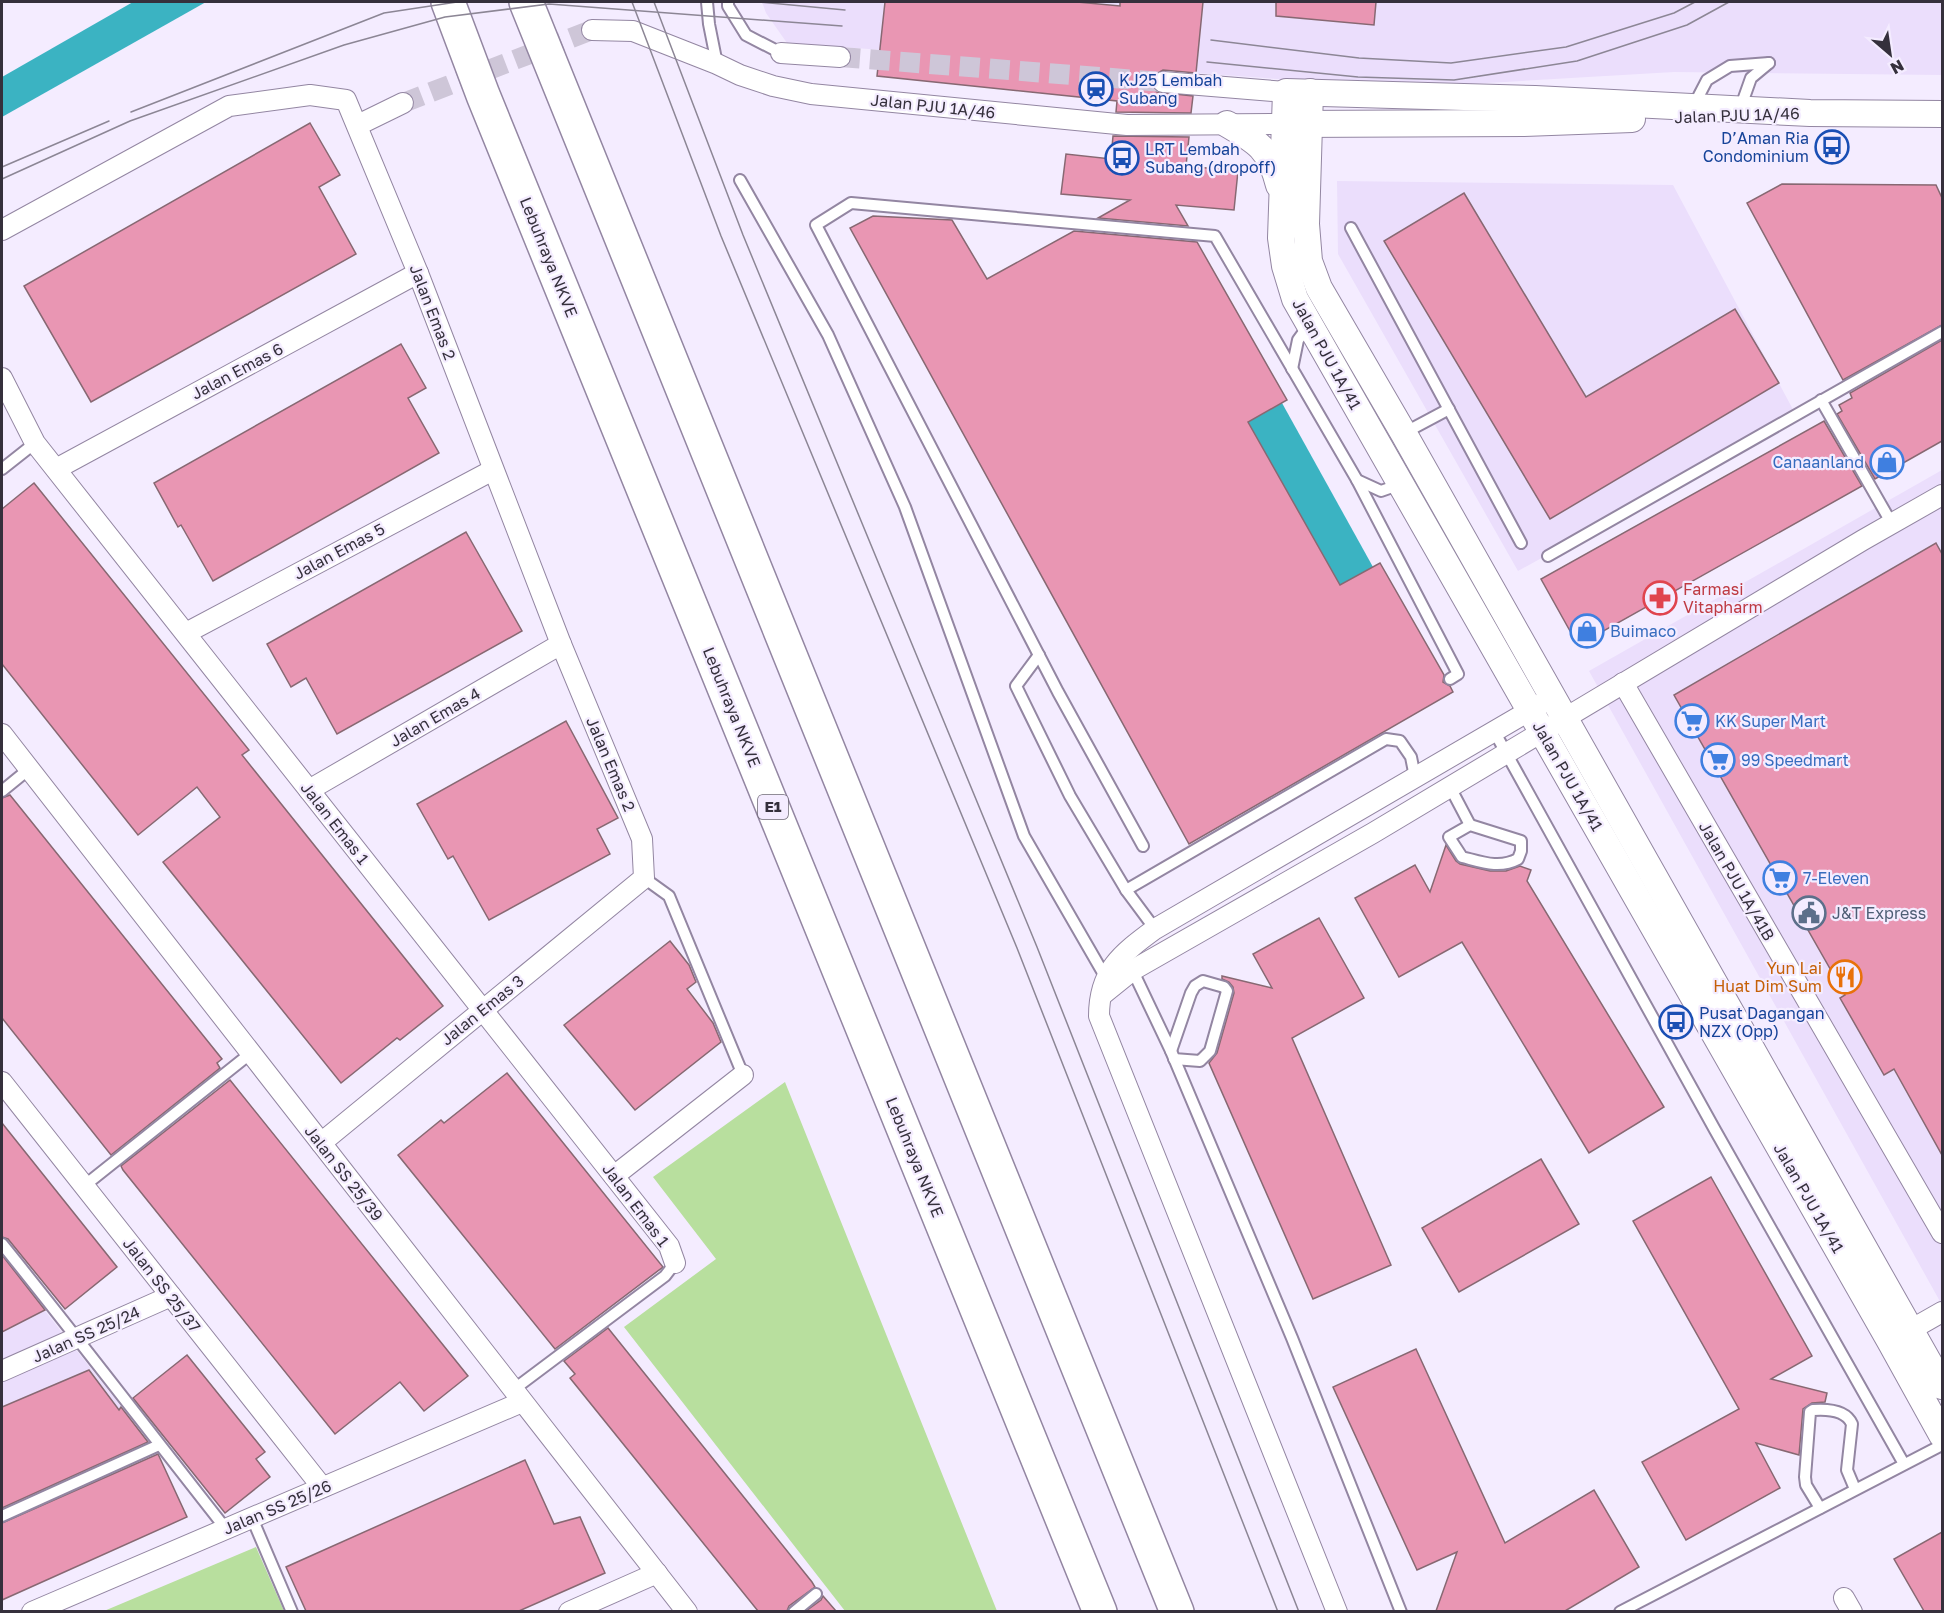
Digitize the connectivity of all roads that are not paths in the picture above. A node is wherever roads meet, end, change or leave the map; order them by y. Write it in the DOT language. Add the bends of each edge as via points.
graph roads {
  1 [pos="448,2"];
  2 [pos="526,2"];
  3 [pos="707,2"];
  4 [pos="728,2"];
  5 [pos="592,30"];
  6 [pos="781,52"];
  7 [pos="840,57"];
  8 [pos="717,64"];
  9 [pos="1163,82"];
  10 [pos="1298,92"];
  11 [pos="403,103"];
  12 [pos="1693,107"];
  13 [pos="1740,109"];
  14 [pos="1810,113"];
  15 [pos="1942,114"];
  16 [pos="1227,124"];
  17 [pos="1297,124"];
  18 [pos="358,125"];
  19 [pos="740,180"];
  20 [pos="1283,200"];
  21 [pos="1351,228"];
  22 [pos="2,230"];
  23 [pos="418,273"];
  24 [pos="1310,324"];
  25 [pos="1942,332"];
  26 [pos="1292,369"];
  27 [pos="2,378"];
  28 [pos="1821,400"];
  29 [pos="1449,409"];
  30 [pos="1404,434"];
  31 [pos="35,442"];
  32 [pos="2,469"];
  33 [pos="56,469"];
  34 [pos="493,470"];
  35 [pos="1357,480"];
  36 [pos="1401,484"];
  37 [pos="1942,495"];
  38 [pos="1892,524"];
  39 [pos="1521,543"];
  40 [pos="1548,556"];
  41 [pos="186,633"];
  42 [pos="561,644"];
  43 [pos="1039,655"];
  44 [pos="1450,679"];
  45 [pos="1623,683"];
  46 [pos="1559,708"];
  47 [pos="1536,721"];
  48 [pos="1494,731"];
  49 [pos="2,734"];
  50 [pos="1507,753"];
  51 [pos="29,769"];
  52 [pos="1416,777"];
  53 [pos="1450,787"];
  54 [pos="309,790"];
  55 [pos="2,791"];
  56 [pos="1470,825"];
  57 [pos="1143,846"];
  58 [pos="644,878"];
  59 [pos="1126,890"];
  60 [pos="1155,929"];
  61 [pos="1123,953"];
  62 [pos="1133,970"];
  63 [pos="1106,978"];
  64 [pos="1099,998"];
  65 [pos="483,1010"];
  66 [pos="251,1053"];
  67 [pos="1173,1055"];
  68 [pos="743,1075"];
  69 [pos="2,1082"];
  70 [pos="321,1143"];
  71 [pos="614,1176"];
  72 [pos="84,1186"];
  73 [pos="1942,1233"];
  74 [pos="2,1244"];
  75 [pos="675,1263"];
  76 [pos="171,1296"];
  77 [pos="1942,1312"];
  78 [pos="1900,1335"];
  79 [pos="78,1338"];
  80 [pos="2,1371"];
  81 [pos="1942,1386"];
  82 [pos="517,1396"];
  83 [pos="1942,1435"];
  84 [pos="159,1445"];
  85 [pos="1942,1445"];
  86 [pos="1904,1464"];
  87 [pos="322,1487"];
  88 [pos="1855,1490"];
  89 [pos="1820,1508"];
  90 [pos="2,1516"];
  91 [pos="252,1518"];
  92 [pos="226,1528"];
  93 [pos="657,1573"];
  94 [pos="816,1594"];
  95 [pos="32,1611"];
  96 [pos="292,1611"];
  97 [pos="569,1611"];
  98 [pos="687,1611"];
  99 [pos="794,1611"];
  100 [pos="1100,1611"];
  101 [pos="1177,1611"];
  102 [pos="1337,1611"];
  103 [pos="1401,1611"];
  104 [pos="1620,1611"];
  1 -- 100 [label="highway, Lebuhraya NKVE / E1"];
  2 -- 101 [label="highway"];
  3 -- 8 [label="lane"];
  4 -- 6 [label="lane" via="746,35"];
  5 -- 8 [label="street, Jalan PJU 1A/46" via="633,32"];
  6 -- 7 [label="street"];
  8 -- 16 [label="street, Jalan PJU 1A/46" via="773,86 811,94 1127,125"];
  9 -- 10 [label="street, Jalan PJU 1A/46"];
  10 -- 12 [label="street, Jalan PJU 1A/46"];
  10 -- 17 [label="street, Jalan PJU 1A/41"];
  11 -- 18 [label="street"];
  12 -- 13 [label="street, Jalan PJU 1A/46"];
  12 -- 13 [label="lane" via="1707,81 1730,66 1769,63 1751,78"];
  13 -- 14 [label="street, Jalan PJU 1A/46"];
  14 -- 15 [label="street"];
  14 -- 17 [label="street, Jalan PJU 1A/46" via="1524,123"];
  16 -- 17 [label="street, Jalan PJU 1A/46"];
  16 -- 20 [label="street" via="1256,141 1268,154"];
  17 -- 20 [label="street, Jalan PJU 1A/41"];
  17 -- 30 [label="street, Jalan PJU 1A/41" via="1309,261 1319,288"];
  18 -- 22 [label="street, Jalan Emas 2" via="346,100 310,95 229,106"];
  18 -- 23 [label="street, Jalan Emas 2"];
  19 -- 63 [label="lane" via="828,335 905,507 1024,836"];
  20 -- 24 [label="street, Jalan PJU 1A/41" via="1281,238 1285,266 1295,299"];
  21 -- 29 [label="lane"];
  23 -- 33 [label="street, Jalan Emas 6"];
  23 -- 34 [label="street, Jalan Emas 2"];
  24 -- 26 [label="lane" via="1298,340"];
  24 -- 36 [label="street, Jalan PJU 1A/41"];
  25 -- 28 [label="lane"];
  26 -- 35 [label="lane"];
  26 -- 43 [label="lane" via="1215,236 851,203 816,225"];
  27 -- 31 [label="street, Jalan Emas 1"];
  28 -- 38 [label="lane"];
  28 -- 40 [label="lane"];
  29 -- 30 [label="lane"];
  29 -- 39 [label="lane"];
  30 -- 46 [label="street, Jalan PJU 1A/41"];
  31 -- 32 [label="lane"];
  31 -- 33 [label="street, Jalan Emas 1"];
  33 -- 41 [label="street, Jalan Emas 1"];
  34 -- 41 [label="street, Jalan Emas 5"];
  34 -- 42 [label="street, Jalan Emas 2"];
  35 -- 36 [label="lane" via="1381,491"];
  35 -- 44 [label="lane" via="1458,674"];
  36 -- 47 [label="street, Jalan PJU 1A/41"];
  37 -- 38 [label="street"];
  38 -- 45 [label="street"];
  41 -- 54 [label="street, Jalan Emas 1"];
  42 -- 54 [label="street, Jalan Emas 4"];
  42 -- 58 [label="street, Jalan Emas 2" via="642,839"];
  43 -- 57 [label="lane"];
  43 -- 59 [label="lane" via="1016,686 1070,796"];
  45 -- 46 [label="street"];
  45 -- 73 [label="street, Jalan PJU 1A/41B"];
  46 -- 47 [label="street"];
  46 -- 78 [label="street, Jalan PJU 1A/41"];
  47 -- 48 [label="street"];
  47 -- 50 [label="street"];
  47 -- 78 [label="street, Jalan PJU 1A/41"];
  48 -- 50 [label="lane"];
  48 -- 52 [label="street"];
  49 -- 51 [label="street, Jalan SS 25/39"];
  50 -- 53 [label="street"];
  50 -- 86 [label="lane"];
  51 -- 55 [label="lane"];
  51 -- 66 [label="street, Jalan SS 25/39"];
  52 -- 59 [label="lane" via="1411,757 1400,741 1386,739"];
  52 -- 60 [label="street"];
  53 -- 56 [label="lane"];
  53 -- 62 [label="street"];
  54 -- 65 [label="street, Jalan Emas 1"];
  56 -- 56 [label="lane" via="1449,837 1462,857 1497,865 1518,859 1521,841"];
  58 -- 65 [label="street, Jalan Emas 3"];
  58 -- 68 [label="lane" via="669,896"];
  59 -- 60 [label="lane"];
  60 -- 61 [label="street"];
  61 -- 62 [label="lane"];
  61 -- 63 [label="street"];
  62 -- 64 [label="street"];
  62 -- 67 [label="lane"];
  63 -- 64 [label="street"];
  64 -- 102 [label="street" via="1099,1016"];
  65 -- 70 [label="street, Jalan Emas 3"];
  65 -- 71 [label="street, Jalan Emas 1"];
  66 -- 70 [label="street, Jalan SS 25/39"];
  66 -- 72 [label="lane"];
  67 -- 67 [label="lane" via="1195,986 1203,981 1224,987 1227,991 1210,1051 1200,1061"];
  67 -- 103 [label="lane"];
  68 -- 71 [label="street"];
  69 -- 72 [label="street, Jalan SS 25/37"];
  70 -- 82 [label="street, Jalan SS 25/39"];
  71 -- 75 [label="street, Jalan Emas 1" via="669,1246"];
  72 -- 76 [label="street, Jalan SS 25/37"];
  74 -- 79 [label="lane"];
  75 -- 82 [label="lane" via="665,1276"];
  76 -- 79 [label="street, Jalan SS 25/24"];
  76 -- 87 [label="street, Jalan SS 25/37"];
  77 -- 78 [label="street"];
  78 -- 81 [label="street, Jalan PJU 1A/41"];
  78 -- 83 [label="street, Jalan PJU 1A/41"];
  79 -- 80 [label="street, Jalan SS 25/24"];
  79 -- 84 [label="lane"];
  82 -- 87 [label="street, Jalan SS 25/26"];
  82 -- 93 [label="street, Jalan SS 25/39"];
  84 -- 90 [label="lane"];
  84 -- 92 [label="lane"];
  85 -- 86 [label="lane"];
  86 -- 88 [label="lane"];
  87 -- 91 [label="street, Jalan SS 25/26"];
  88 -- 89 [label="lane"];
  88 -- 89 [label="lane" via="1847,1470 1849,1419 1845,1414 1813,1410 1805,1477"];
  89 -- 104 [label="lane"];
  91 -- 92 [label="street, Jalan SS 25/26"];
  91 -- 96 [label="lane"];
  92 -- 95 [label="street, Jalan SS 25/26"];
  93 -- 97 [label="street"];
  93 -- 98 [label="street, Jalan SS 25/39"];
  94 -- 99 [label="lane"];
}
